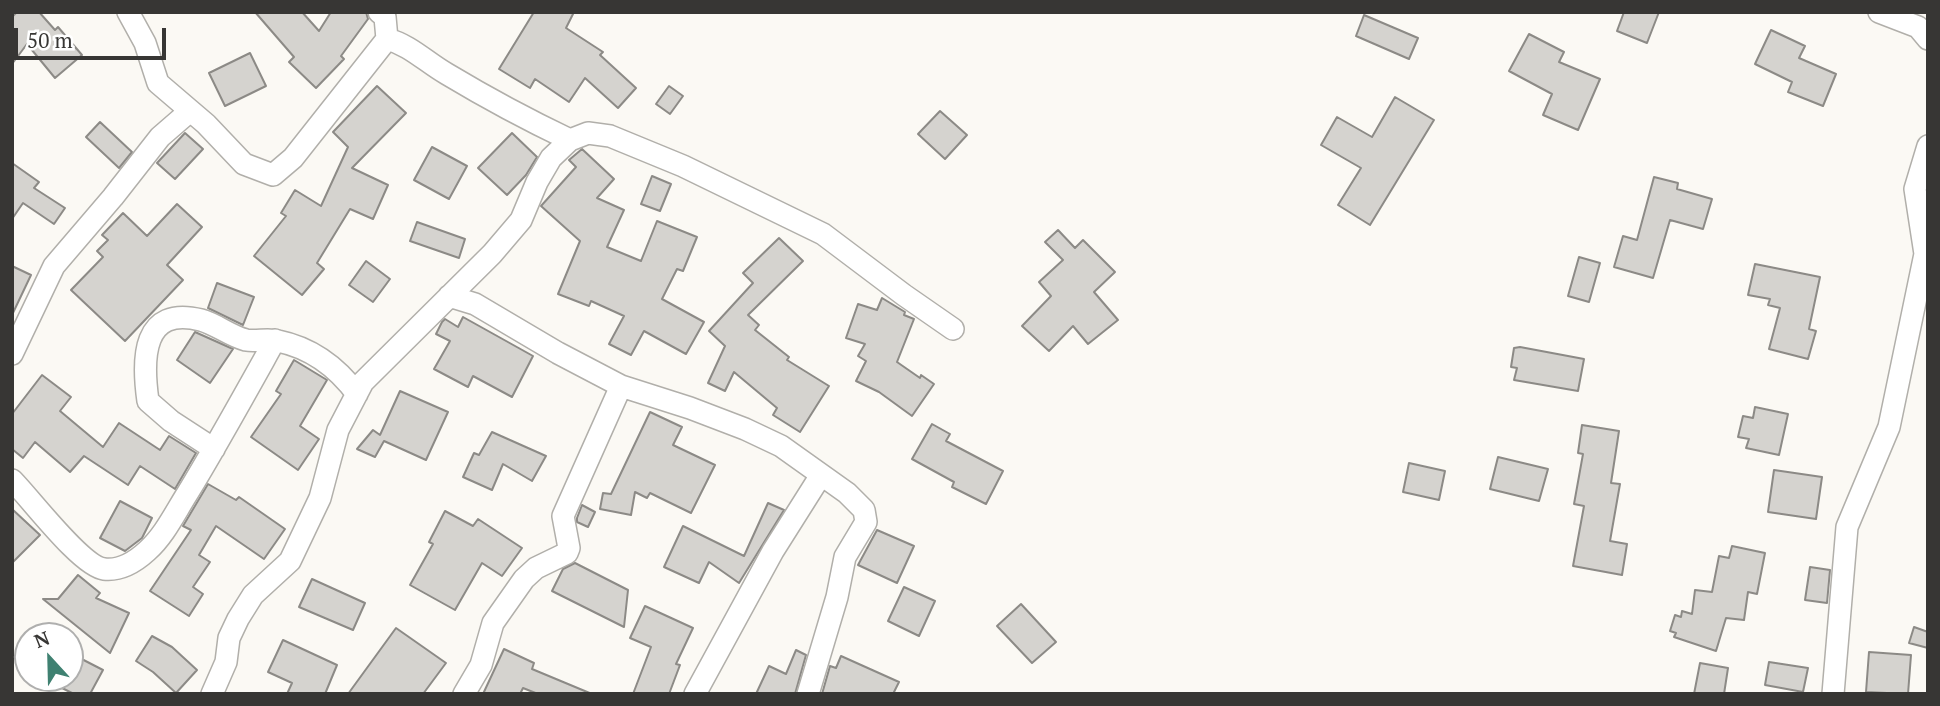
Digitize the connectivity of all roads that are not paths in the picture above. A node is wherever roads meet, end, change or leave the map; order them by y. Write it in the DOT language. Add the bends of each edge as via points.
graph roads {
  1 [pos="128,12"];
  2 [pos="379,12"];
  3 [pos="1879,12"];
  4 [pos="387,39"];
  5 [pos="1928,39"];
  6 [pos="190,111"];
  7 [pos="570,140"];
  8 [pos="1928,146"];
  9 [pos="449,296"];
  10 [pos="953,329"];
  11 [pos="275,340"];
  12 [pos="12,354"];
  13 [pos="621,386"];
  14 [pos="357,394"];
  15 [pos="214,449"];
  16 [pos="821,475"];
  17 [pos="12,480"];
  18 [pos="212,694"];
  19 [pos="464,694"];
  20 [pos="695,694"];
  21 [pos="808,694"];
  22 [pos="1833,694"];
  1 -- 6 [label="street" via="145,43 158,83"];
  2 -- 4 [label="street" via="385,17"];
  3 -- 5 [label="street" via="1918,27"];
  4 -- 6 [label="street" via="293,158 273,175 244,164"];
  4 -- 7 [label="street" via="401,43 508,110"];
  6 -- 12 [label="street" via="160,137 54,266"];
  7 -- 9 [label="street" via="551,158 521,220"];
  7 -- 10 [label="street" via="589,133 610,136 823,234"];
  8 -- 22 [label="street" via="1915,189 1925,254 1889,427 1847,527"];
  9 -- 13 [label="street" via="475,304"];
  9 -- 14 [label="street" via="363,382"];
  11 -- 14 [label="street" via="325,360"];
  11 -- 15 [label="street"];
  11 -- 15 [label="street" via="246,340 203,321 177,316 155,328 144,370 148,401"];
  13 -- 16 [label="street" via="745,429 781,446"];
  13 -- 19 [label="street" via="564,516 567,553 524,579 493,623 481,664"];
  14 -- 18 [label="street" via="338,430 320,498 290,561 253,595 238,619"];
  15 -- 17 [label="street" via="167,527 149,550 125,567 102,569 85,558"];
  16 -- 20 [label="street" via="773,551"];
  16 -- 21 [label="street" via="864,510 866,522 845,557"];
}
